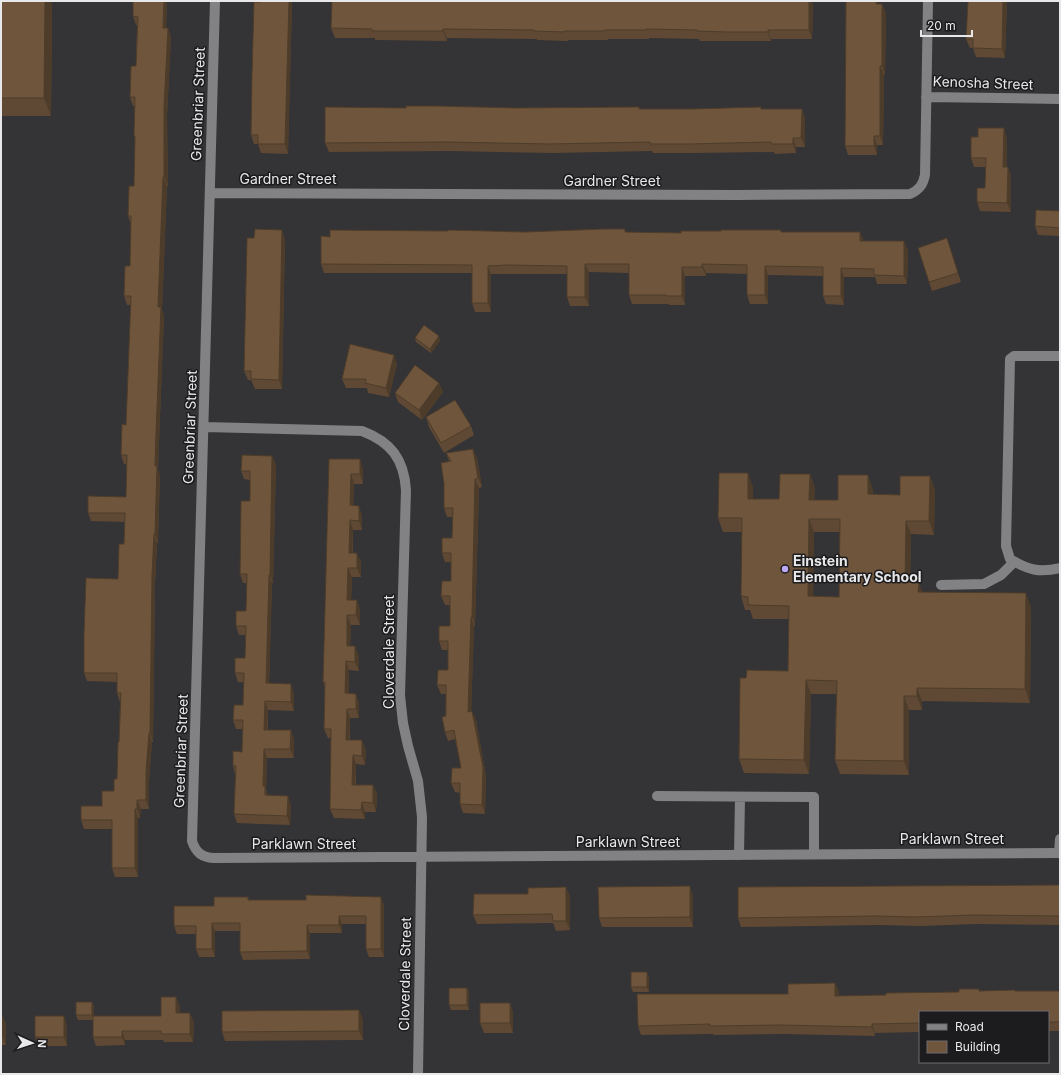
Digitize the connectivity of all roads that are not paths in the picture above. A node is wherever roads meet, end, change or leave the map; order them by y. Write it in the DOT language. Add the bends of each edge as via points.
graph roads {
  1 [pos="215,1"];
  2 [pos="928,1"];
  3 [pos="926,97"];
  4 [pos="1060,99"];
  5 [pos="210,193"];
  6 [pos="1060,356"];
  7 [pos="204,427"];
  8 [pos="1014,562"];
  9 [pos="1060,568"];
  10 [pos="941,585"];
  11 [pos="657,796"];
  12 [pos="740,797"];
  13 [pos="1060,839"];
  14 [pos="1060,852"];
  15 [pos="198,853"];
  16 [pos="814,854"];
  17 [pos="739,855"];
  18 [pos="422,858"];
  19 [pos="418,1074"];
  1 -- 5 [label="street, Greenbriar Street"];
  2 -- 3 [label="street, Kenosha Street"];
  3 -- 4 [label="street, Kenosha Street"];
  3 -- 5 [label="street, Gardner Street" via="924,182 910,194"];
  5 -- 7 [label="street, Greenbriar Street"];
  6 -- 8 [label="street" via="1014,356 1010,359 1006,546 1010,559"];
  7 -- 15 [label="street, Greenbriar Street" via="192,842"];
  7 -- 18 [label="street, Cloverdale Street" via="362,431 388,445 398,458 403,469 406,490 400,695 403,724 421,799"];
  8 -- 9 [label="street" via="1036,571"];
  8 -- 10 [label="street" via="1001,575 984,584"];
  11 -- 12 [label="street"];
  12 -- 16 [label="street" via="814,797"];
  12 -- 17 [label="street"];
  13 -- 14 [label="street"];
  14 -- 16 [label="street, Parklawn Street"];
  15 -- 18 [label="street, Parklawn Street" via="204,857 214,858"];
  16 -- 17 [label="street, Parklawn Street"];
  17 -- 18 [label="street, Parklawn Street"];
  18 -- 19 [label="street, Cloverdale Street"];
}
